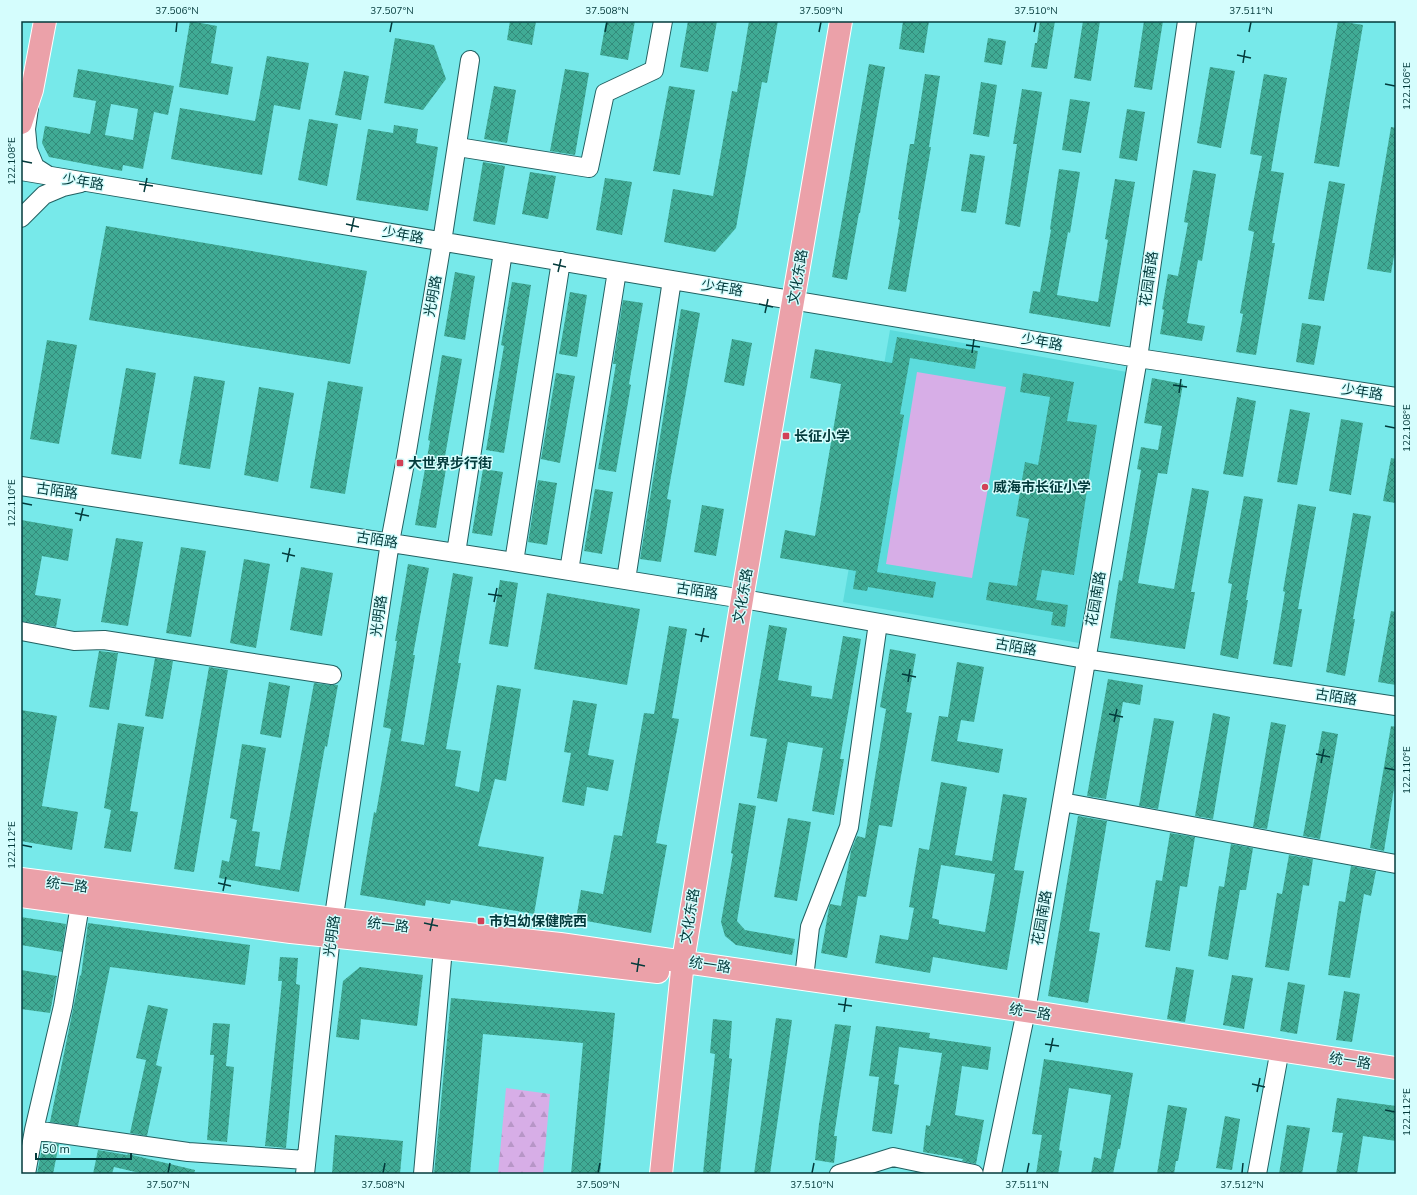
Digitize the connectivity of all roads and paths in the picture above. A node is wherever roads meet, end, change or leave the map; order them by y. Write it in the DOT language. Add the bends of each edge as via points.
graph roads {
  1 [pos="45,21"];
  2 [pos="663,21"];
  3 [pos="840,21"];
  4 [pos="853,21"];
  5 [pos="1188,21"];
  6 [pos="470,60"];
  7 [pos="26,83"];
  8 [pos="21,123"];
  9 [pos="458,147"];
  10 [pos="21,171"];
  11 [pos="49,176"];
  12 [pos="86,182"];
  13 [pos="21,218"];
  14 [pos="442,242"];
  15 [pos="503,252"];
  16 [pos="561,261"];
  17 [pos="617,271"];
  18 [pos="672,280"];
  19 [pos="800,301"];
  20 [pos="1138,358"];
  21 [pos="1396,397"];
  22 [pos="21,486"];
  23 [pos="390,542"];
  24 [pos="456,553"];
  25 [pos="514,562"];
  26 [pos="569,571"];
  27 [pos="626,580"];
  28 [pos="748,600"];
  29 [pos="878,623"];
  30 [pos="21,631"];
  31 [pos="1085,659"];
  32 [pos="332,675"];
  33 [pos="1396,706"];
  34 [pos="1062,802"];
  35 [pos="1396,864"];
  36 [pos="21,879"];
  37 [pos="21,896"];
  38 [pos="80,904"];
  39 [pos="332,927"];
  40 [pos="443,948"];
  41 [pos="689,969"];
  42 [pos="804,978"];
  43 [pos="1025,1017"];
  44 [pos="1278,1060"];
  45 [pos="1396,1068"];
  46 [pos="1396,1078"];
  47 [pos="34,1130"];
  48 [pos="306,1167"];
  49 [pos="26,1174"];
  50 [pos="423,1174"];
  51 [pos="661,1174"];
  52 [pos="676,1174"];
  53 [pos="839,1174"];
  54 [pos="974,1174"];
  55 [pos="992,1174"];
  56 [pos="1257,1174"];
  1 -- 7 [label="main road"];
  2 -- 9 [label="street" via="654,70 605,93 589,168"];
  3 -- 19 [label="main road, 文化东路"];
  4 -- 19 [label="main road"];
  5 -- 20 [label="street, 花园南路"];
  6 -- 9 [label="street, 光明路"];
  7 -- 8 [label="main road"];
  7 -- 11 [label="street" via="28,150 35,167"];
  9 -- 14 [label="street, 光明路"];
  10 -- 11 [label="street, 少年路"];
  11 -- 12 [label="street, 少年路"];
  12 -- 13 [label="street" via="63,187 44,195"];
  12 -- 14 [label="street, 少年路"];
  14 -- 15 [label="street, 少年路"];
  14 -- 23 [label="street, 光明路"];
  15 -- 16 [label="street, 少年路"];
  15 -- 24 [label="street"];
  16 -- 17 [label="street, 少年路"];
  16 -- 25 [label="street"];
  17 -- 18 [label="street, 少年路"];
  17 -- 26 [label="street"];
  18 -- 19 [label="street, 少年路"];
  18 -- 27 [label="street"];
  19 -- 20 [label="street, 少年路"];
  19 -- 28 [label="main road, 文化东路"];
  20 -- 21 [label="street, 少年路"];
  20 -- 31 [label="street, 花园南路"];
  22 -- 23 [label="street, 古陌路"];
  23 -- 24 [label="street, 古陌路"];
  23 -- 39 [label="street, 光明路"];
  24 -- 25 [label="street, 古陌路"];
  25 -- 26 [label="street, 古陌路"];
  26 -- 27 [label="street, 古陌路"];
  27 -- 28 [label="street, 古陌路"];
  28 -- 29 [label="street, 古陌路"];
  28 -- 41 [label="main road, 文化东路"];
  29 -- 31 [label="street, 古陌路"];
  29 -- 42 [label="street" via="849,827 810,927"];
  30 -- 32 [label="street" via="74,641 104,640"];
  31 -- 33 [label="street, 古陌路"];
  31 -- 34 [label="street, 花园南路"];
  34 -- 35 [label="street"];
  34 -- 43 [label="street, 花园南路"];
  36 -- 39 [label="main road, 统一路"];
  37 -- 38 [label="main road, 统一路"];
  38 -- 39 [label="main road, 统一路" via="291,932"];
  38 -- 47 [label="street" via="63,1006"];
  39 -- 40 [label="main road, 统一路"];
  39 -- 41 [label="main road, 统一路" via="560,944"];
  39 -- 48 [label="street, 光明路"];
  40 -- 41 [label="main road, 统一路"];
  40 -- 50 [label="street"];
  41 -- 42 [label="main road, 统一路"];
  41 -- 43 [label="main road, 统一路"];
  41 -- 51 [label="main road, 文化东路"];
  41 -- 52 [label="main road"];
  42 -- 43 [label="main road, 统一路"];
  43 -- 44 [label="main road, 统一路"];
  43 -- 45 [label="main road, 统一路"];
  43 -- 55 [label="street, 花园南路"];
  44 -- 46 [label="main road, 统一路"];
  44 -- 56 [label="street"];
  47 -- 48 [label="street"];
  47 -- 49 [label="street"];
  53 -- 54 [label="street" via="893,1157"];
}
